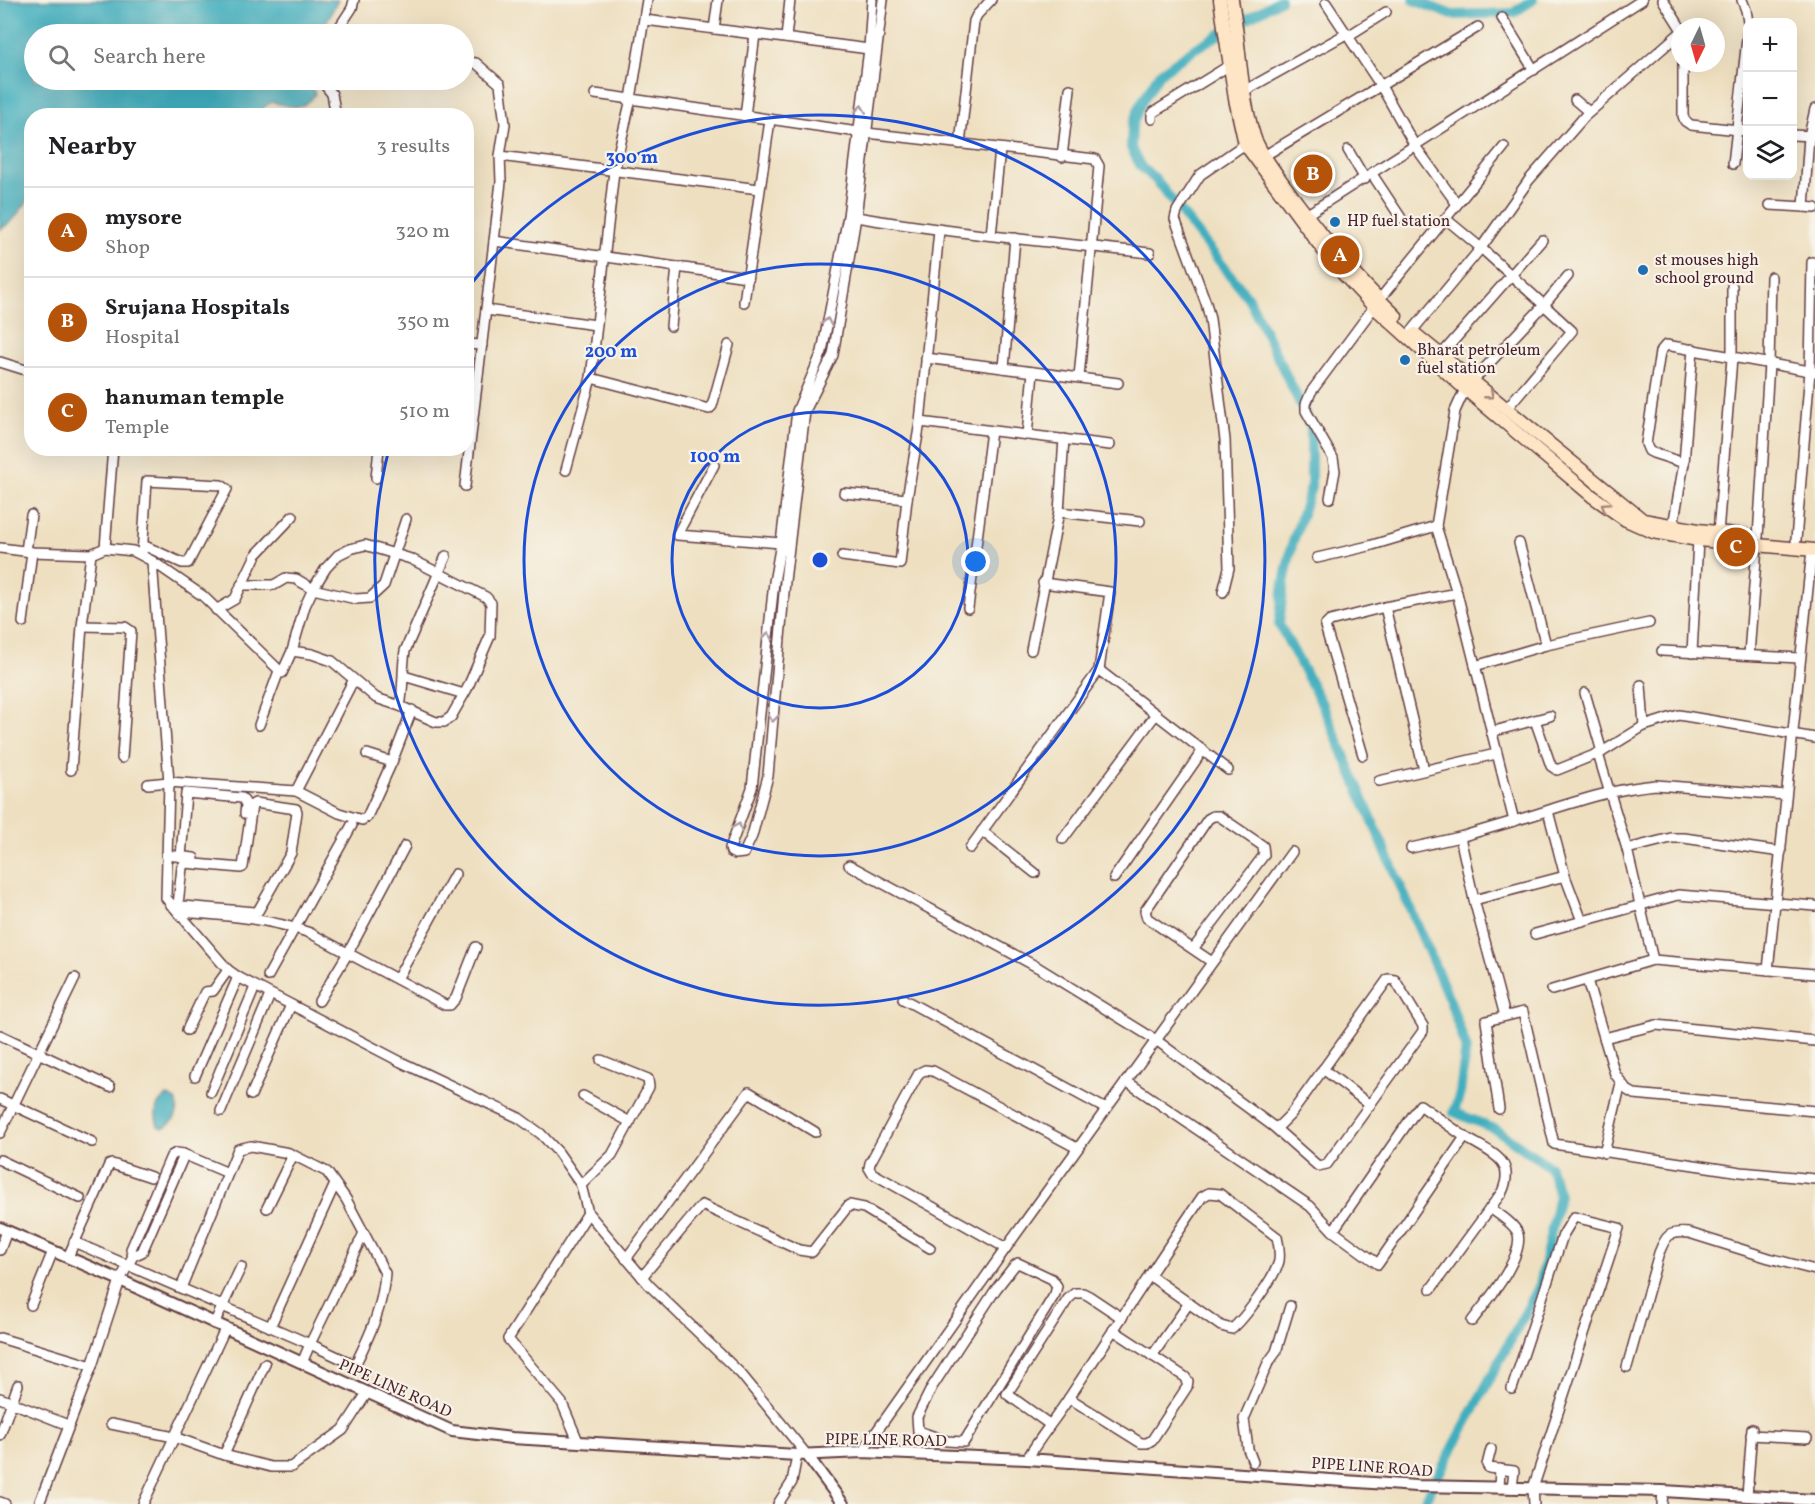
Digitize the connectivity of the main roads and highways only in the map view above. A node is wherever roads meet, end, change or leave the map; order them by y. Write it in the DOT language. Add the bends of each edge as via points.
graph roads {
  1 [pos="1226,1"];
  2 [pos="1233,60"];
  3 [pos="1377,303"];
  4 [pos="1409,334"];
  5 [pos="1469,385"];
  6 [pos="1758,541"];
  7 [pos="1814,548"];
  1 -- 2 [label="main road" via="1226,38"];
  1 -- 2 [label="main road" via="1238,33"];
  2 -- 3 [label="main road" via="1254,138 1264,156"];
  2 -- 3 [label="main road" via="1245,144 1332,262"];
  3 -- 4 [label="main road"];
  4 -- 5 [label="main road"];
  4 -- 5 [label="main road" via="1441,355"];
  5 -- 6 [label="main road, one-way" via="1507,408 1643,520"];
  6 -- 5 [label="main road, one-way" via="1698,540 1653,532 1626,520 1592,496"];
  6 -- 7 [label="main road"];
  6 -- 7 [label="main road" via="1796,540"];
}
